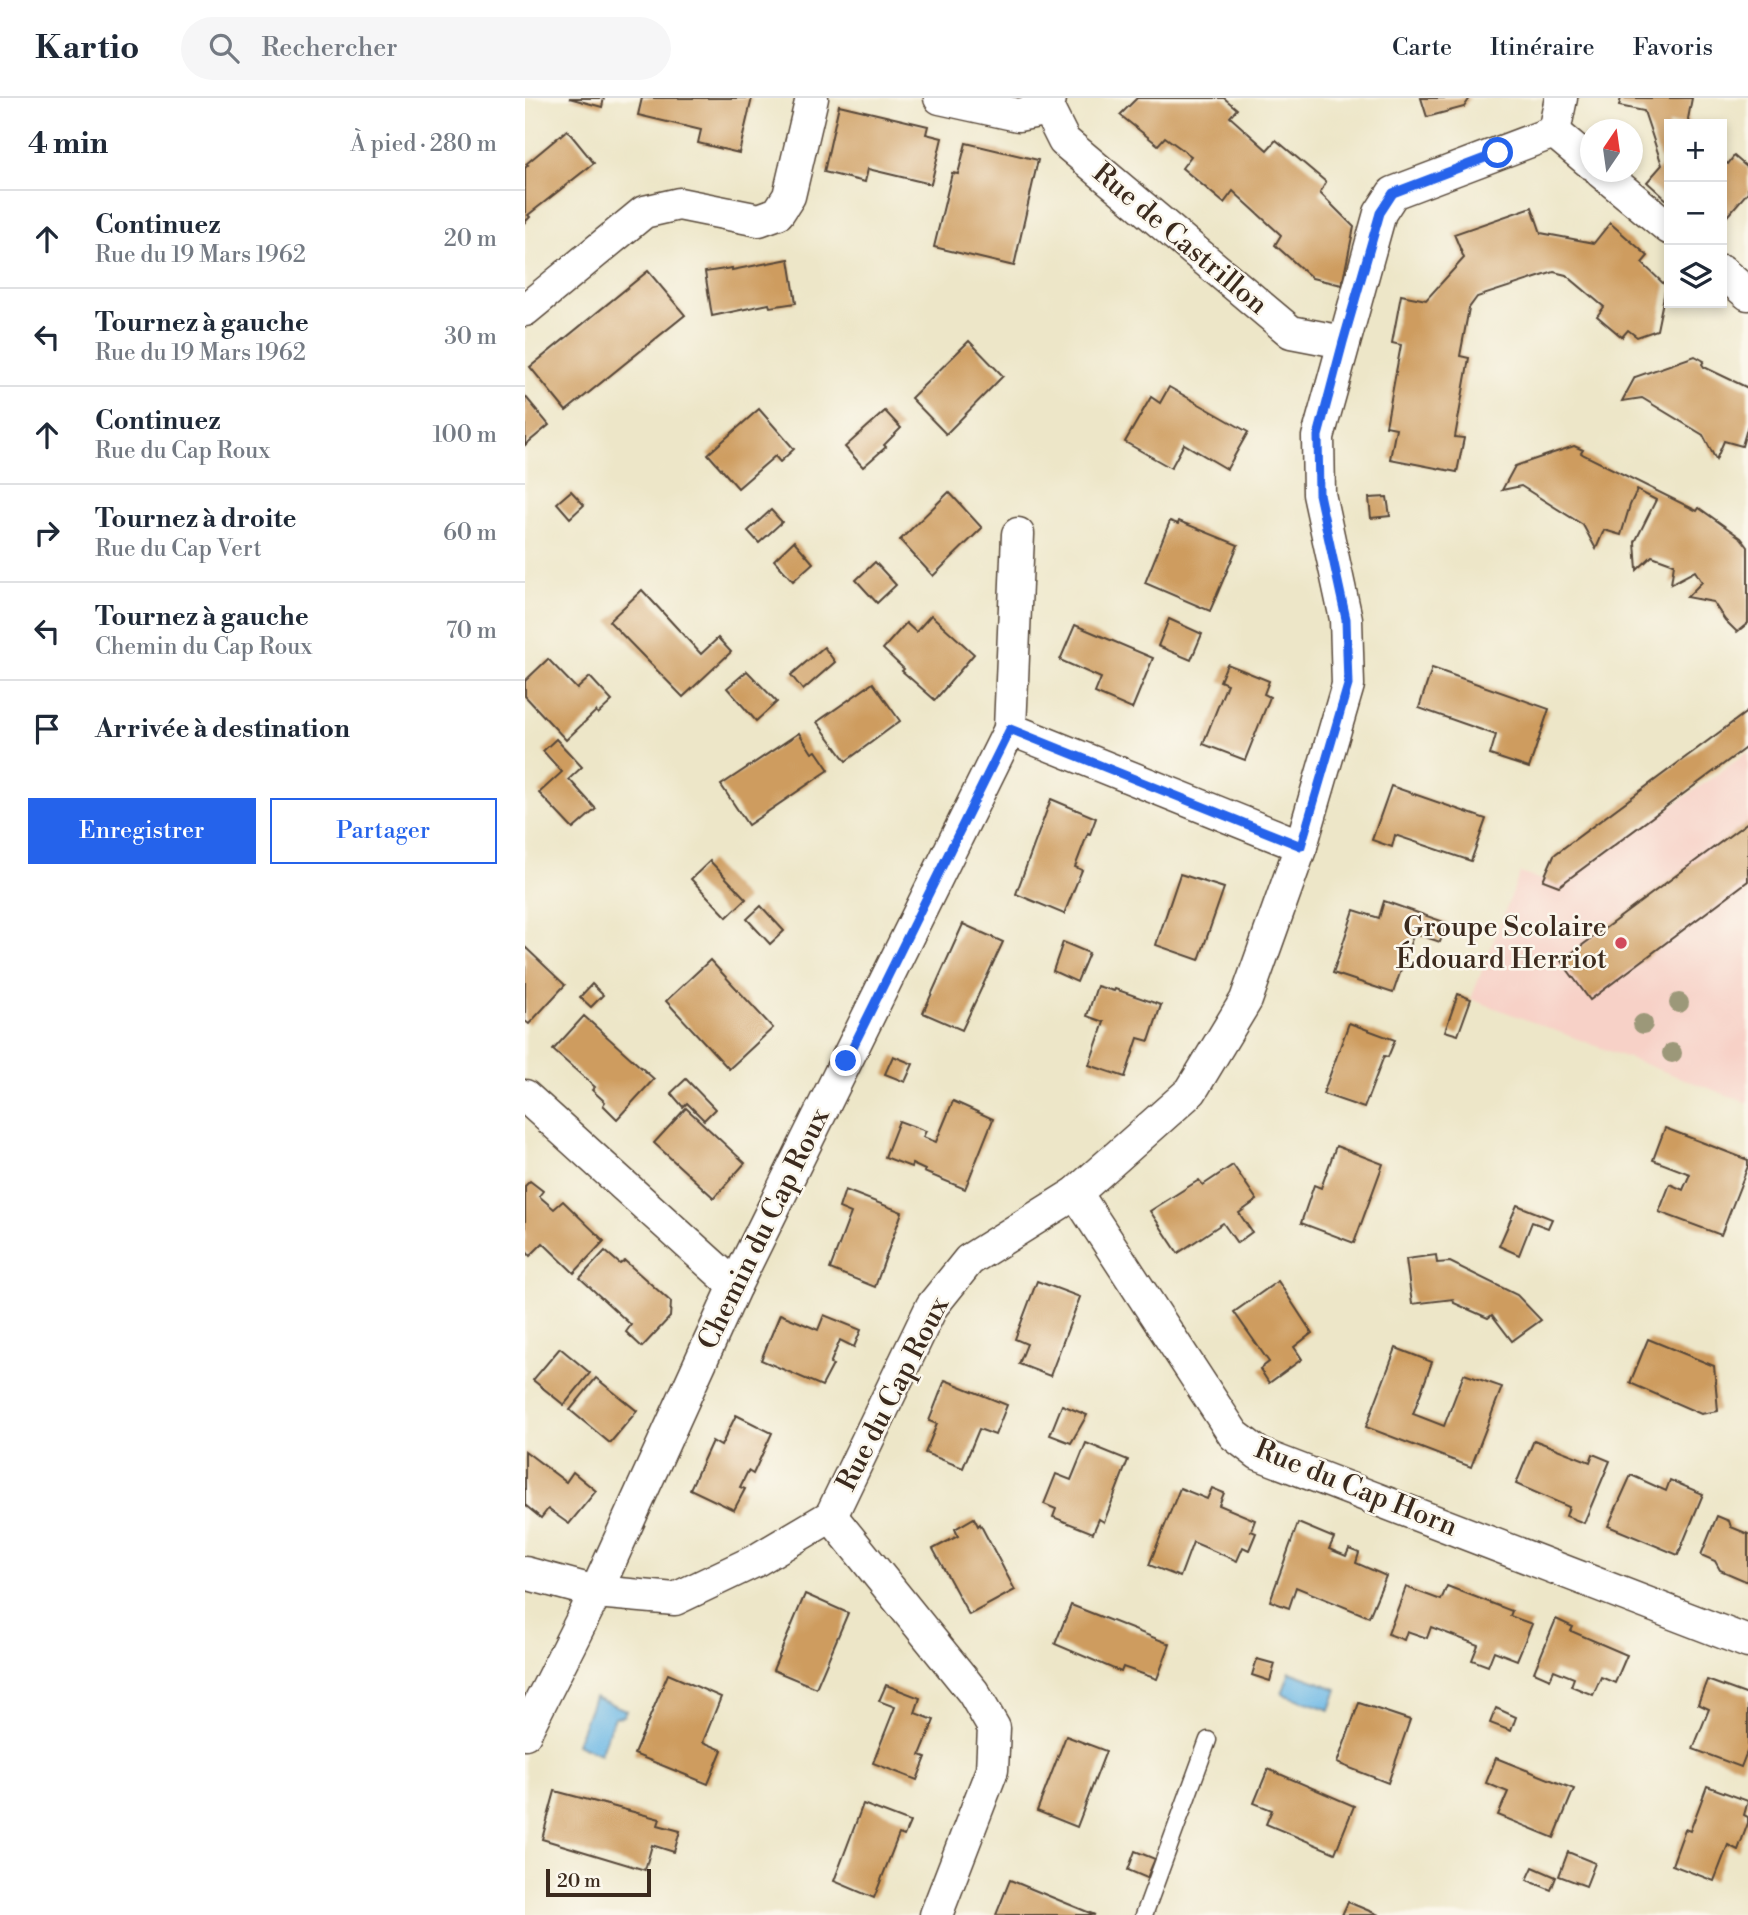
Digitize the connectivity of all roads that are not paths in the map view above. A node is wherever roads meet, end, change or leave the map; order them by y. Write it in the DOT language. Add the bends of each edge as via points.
graph roads {
  1 [pos="812,98"];
  2 [pos="940,98"];
  3 [pos="1560,98"];
  4 [pos="1049,104"];
  5 [pos="1554,132"];
  6 [pos="1580,154"];
  7 [pos="1613,182"];
  8 [pos="1664,224"];
  9 [pos="1727,276"];
  10 [pos="1748,294"];
  11 [pos="525,310"];
  12 [pos="1343,342"];
  13 [pos="1018,534"];
  14 [pos="1010,729"];
  15 [pos="1301,846"];
  16 [pos="525,1096"];
  17 [pos="1076,1193"];
  18 [pos="736,1286"];
  19 [pos="831,1516"];
  20 [pos="525,1573"];
  21 [pos="596,1592"];
  22 [pos="1748,1642"];
  23 [pos="525,1733"];
  24 [pos="1209,1740"];
  25 [pos="936,1915"];
  26 [pos="1145,1915"];
  1 -- 11 [label="street" via="789,196 778,213 759,220 679,204 644,212"];
  2 -- 4 [label="street" via="1018,115"];
  3 -- 5 [label="street"];
  4 -- 12 [label="street, Rue de Castrillon" via="1064,141 1291,332"];
  5 -- 6 [label="street"];
  5 -- 12 [label="street, Rue du Cap Roux" via="1393,193 1380,213"];
  7 -- 8 [label="street"];
  9 -- 10 [label="street"];
  12 -- 15 [label="street, Rue du Cap Roux" via="1318,436 1319,494 1346,619 1348,685"];
  13 -- 14 [label="street"];
  14 -- 15 [label="street"];
  14 -- 18 [label="street, Chemin du Cap Roux"];
  15 -- 17 [label="street, Rue du Cap Roux" via="1246,1000 1191,1091"];
  16 -- 18 [label="street"];
  17 -- 19 [label="street, Rue du Cap Roux" via="968,1259 932,1306"];
  17 -- 22 [label="street, Rue du Cap Horn" via="1234,1435 1259,1454"];
  18 -- 21 [label="street, Chemin du Cap Roux"];
  19 -- 21 [label="street, Rue du Cap Roux" via="755,1561 675,1599"];
  19 -- 25 [label="street" via="973,1692 995,1728 992,1770"];
  20 -- 21 [label="street, Rue du Cap Roux"];
  21 -- 23 [label="street, Chemin du Cap Roux"];
  24 -- 26 [label="lane"];
}
